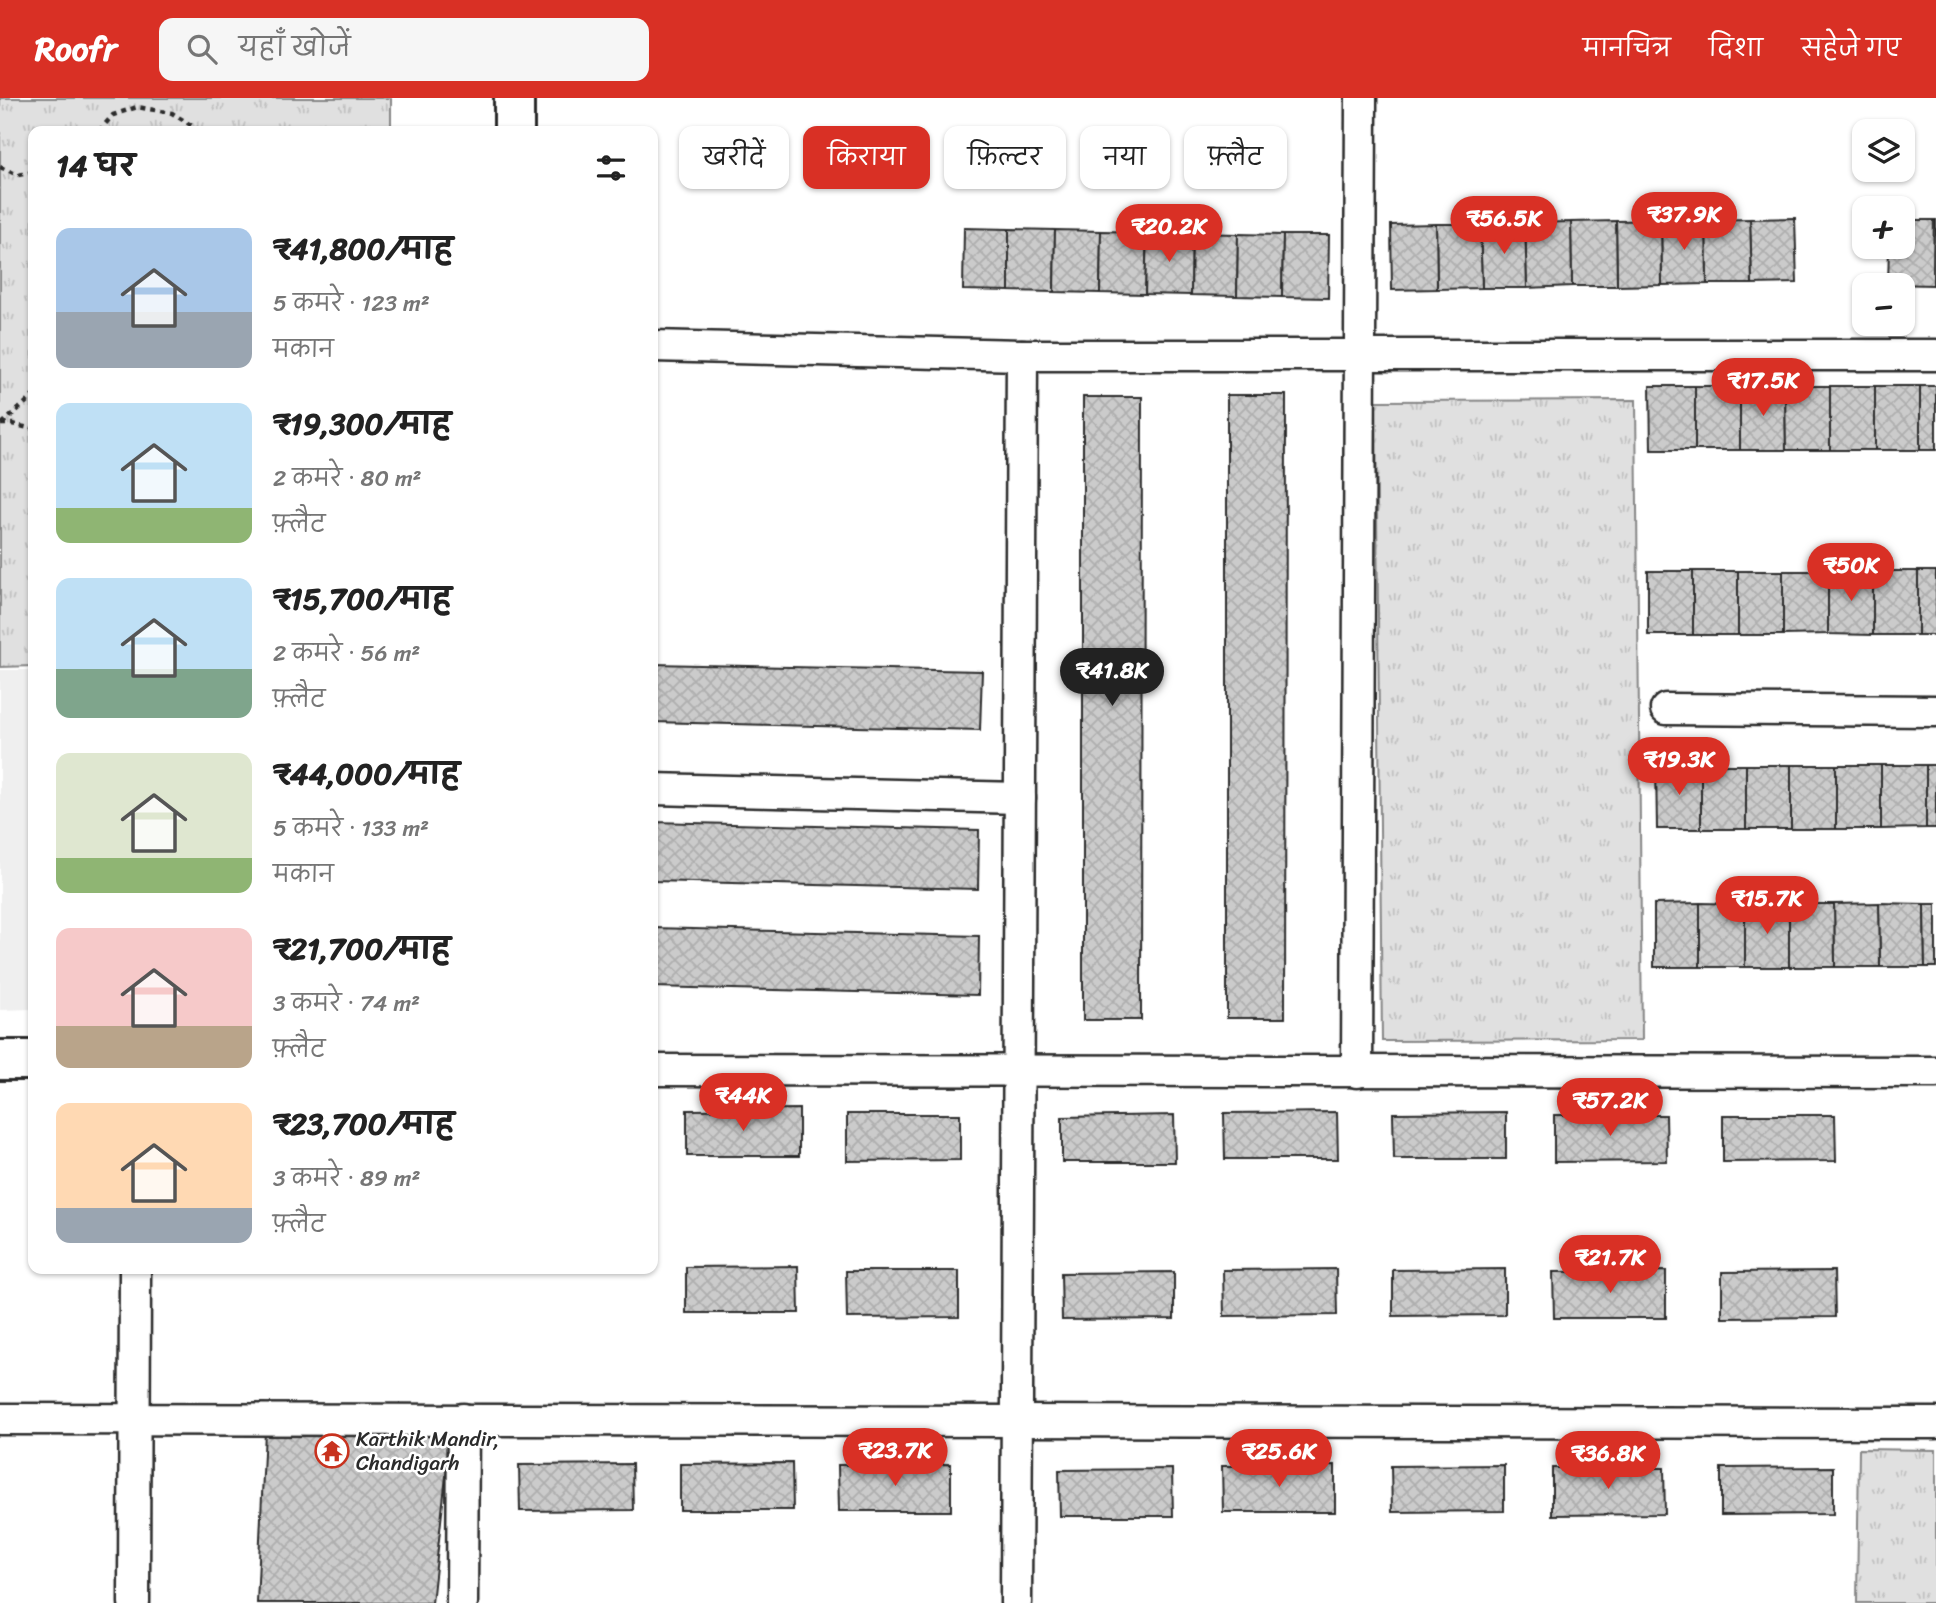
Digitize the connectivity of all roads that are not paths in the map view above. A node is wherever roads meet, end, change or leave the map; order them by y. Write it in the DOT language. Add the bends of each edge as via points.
graph roads {
  1 [pos="514,98"];
  2 [pos="1361,98"];
  3 [pos="514,126"];
  4 [pos="658,346"];
  5 [pos="1022,355"];
  6 [pos="1359,355"];
  7 [pos="1936,355"];
  8 [pos="1666,709"];
  9 [pos="1936,711"];
  10 [pos="658,789"];
  11 [pos="1020,798"];
  12 [pos="0,1060"];
  13 [pos="28,1060"];
  14 [pos="658,1070"];
  15 [pos="1019,1072"];
  16 [pos="1357,1072"];
  17 [pos="1936,1072"];
  18 [pos="135,1274"];
  19 [pos="0,1419"];
  20 [pos="134,1419"];
  21 [pos="463,1419"];
  22 [pos="1017,1420"];
  23 [pos="1936,1423"];
  24 [pos="134,1603"];
  25 [pos="462,1603"];
  26 [pos="1016,1603"];
  1 -- 3 [label="street"];
  2 -- 6 [label="street"];
  4 -- 5 [label="street"];
  5 -- 6 [label="street"];
  5 -- 11 [label="street"];
  6 -- 7 [label="street"];
  6 -- 16 [label="street"];
  8 -- 9 [label="street"];
  10 -- 11 [label="street"];
  11 -- 15 [label="street"];
  12 -- 13 [label="street"];
  14 -- 15 [label="street"];
  15 -- 16 [label="street"];
  15 -- 22 [label="street"];
  16 -- 17 [label="street"];
  18 -- 20 [label="street"];
  19 -- 20 [label="street"];
  20 -- 21 [label="street"];
  20 -- 24 [label="street"];
  21 -- 22 [label="street"];
  21 -- 25 [label="street"];
  22 -- 23 [label="street"];
  22 -- 26 [label="street"];
}
